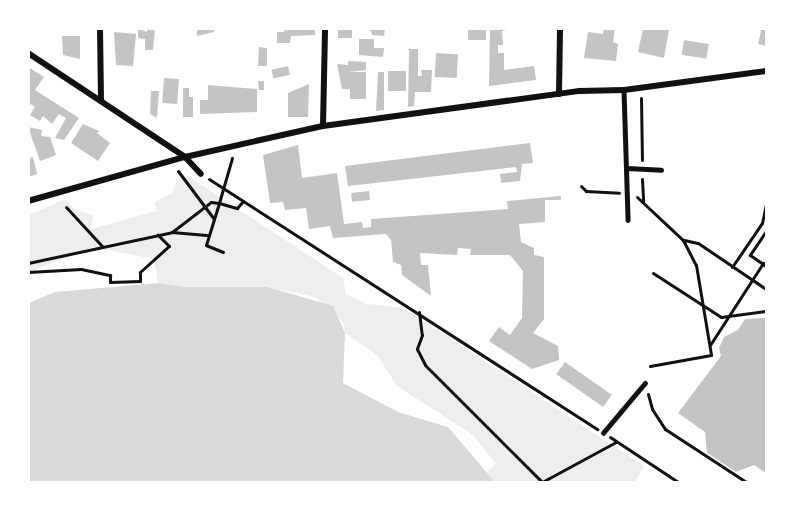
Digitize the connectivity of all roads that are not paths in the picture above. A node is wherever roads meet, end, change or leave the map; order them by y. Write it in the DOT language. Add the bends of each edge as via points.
graph roads {
  1 [pos="100,28"];
  2 [pos="325,28"];
  3 [pos="560,28"];
  4 [pos="28,53"];
  5 [pos="766,71"];
  6 [pos="624,90"];
  7 [pos="559,94"];
  8 [pos="101,101"];
  9 [pos="323,126"];
  10 [pos="185,157"];
  11 [pos="627,168"];
  12 [pos="661,170"];
  13 [pos="201,174"];
  14 [pos="28,201"];
  15 [pos="628,220"];
  16 [pos="645,383"];
  17 [pos="603,433"];
  1 -- 8 [label="street"];
  2 -- 9 [label="street"];
  3 -- 7 [label="street"];
  4 -- 8 [label="street"];
  5 -- 6 [label="street"];
  6 -- 7 [label="street"];
  6 -- 11 [label="lane"];
  7 -- 9 [label="street"];
  8 -- 10 [label="street"];
  9 -- 10 [label="street"];
  10 -- 13 [label="street"];
  10 -- 14 [label="street"];
  11 -- 12 [label="lane"];
  11 -- 15 [label="lane"];
  16 -- 17 [label="lane"];
}
